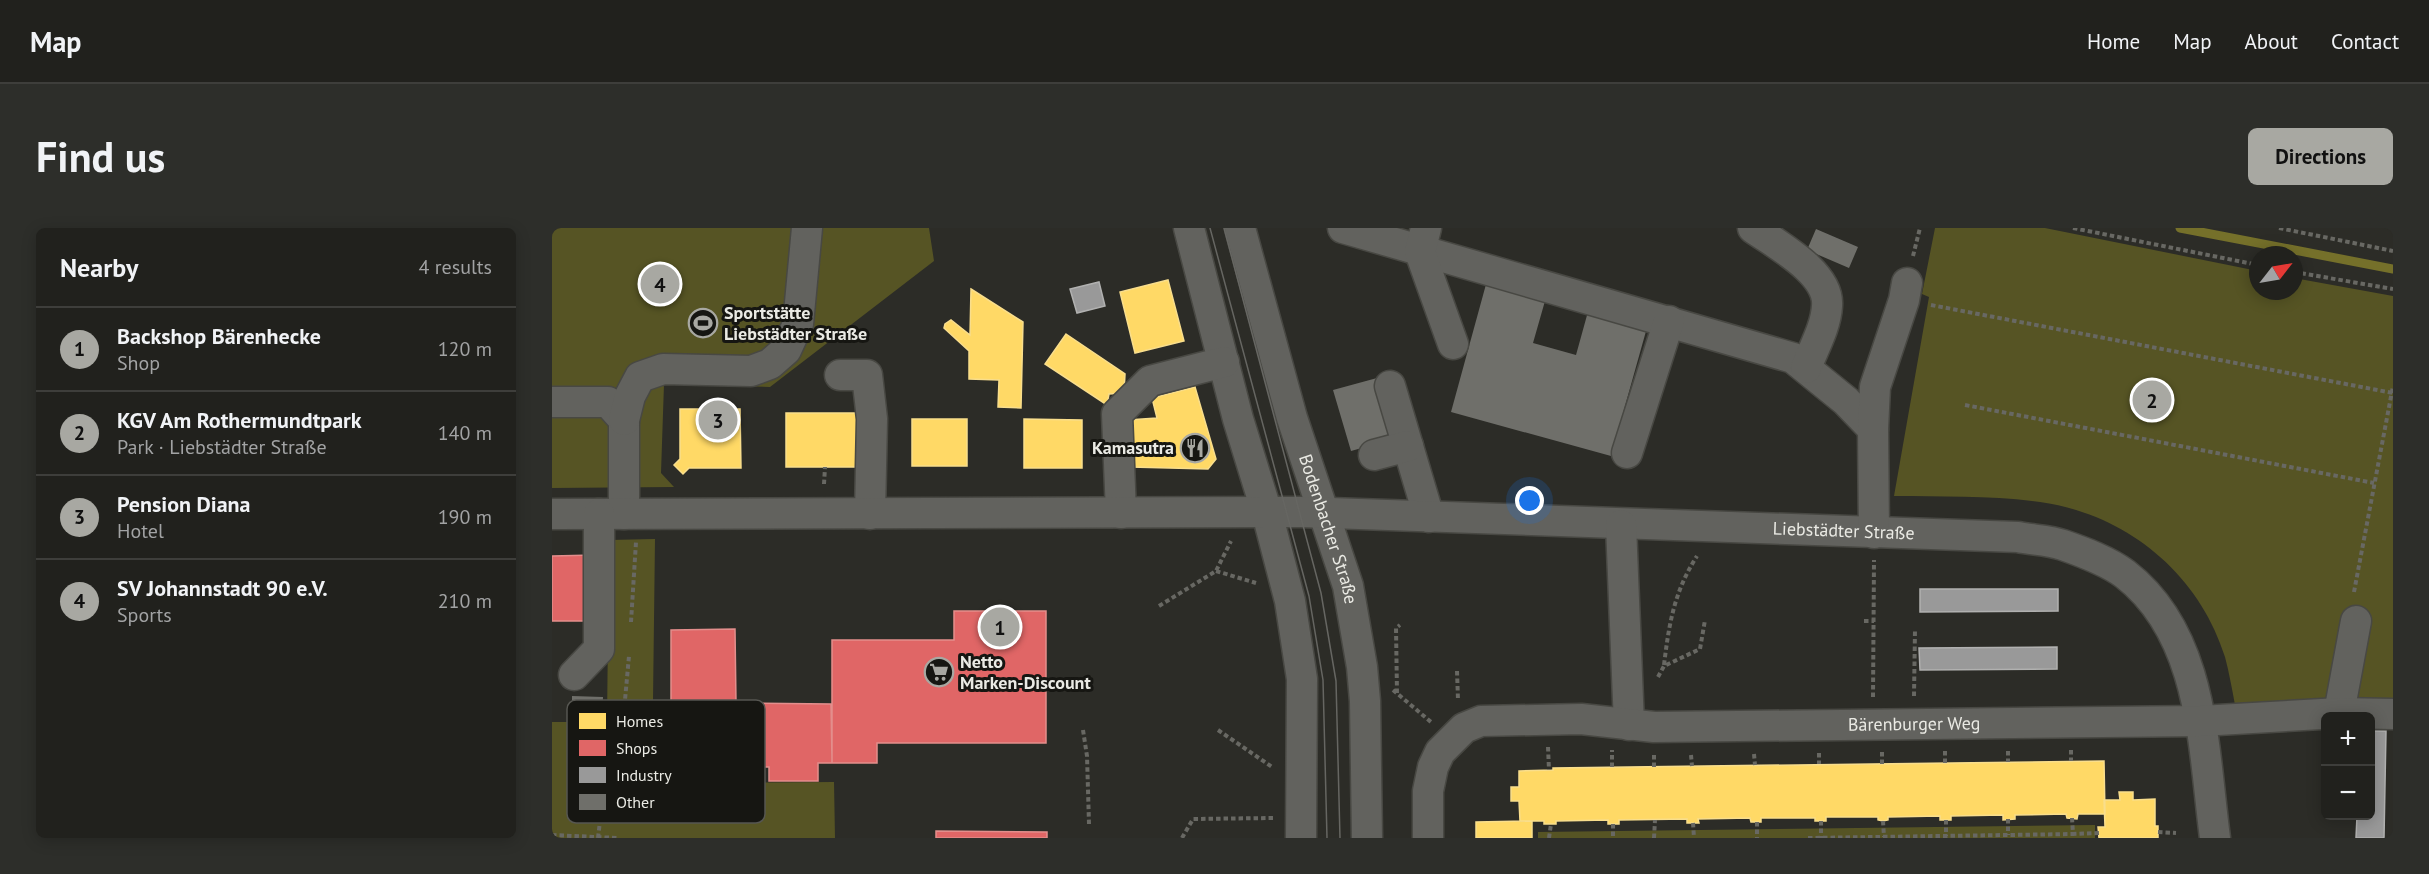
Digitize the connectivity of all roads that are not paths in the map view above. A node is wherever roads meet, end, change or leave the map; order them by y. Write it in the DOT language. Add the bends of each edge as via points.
graph roads {
  1 [pos="807,228"];
  2 [pos="1189,228"];
  3 [pos="1240,228"];
  4 [pos="1345,228"];
  5 [pos="1753,228"];
  6 [pos="1423,240"];
  7 [pos="1905,292"];
  8 [pos="1669,321"];
  9 [pos="1454,344"];
  10 [pos="1224,362"];
  11 [pos="1806,368"];
  12 [pos="840,375"];
  13 [pos="1390,386"];
  14 [pos="552,402"];
  15 [pos="624,420"];
  16 [pos="1873,429"];
  17 [pos="1408,446"];
  18 [pos="1627,453"];
  19 [pos="1374,455"];
  20 [pos="1121,513"];
  21 [pos="1267,513"];
  22 [pos="1324,513"];
  23 [pos="552,514"];
  24 [pos="870,514"];
  25 [pos="1430,517"];
  26 [pos="620,523"];
  27 [pos="1622,525"];
  28 [pos="1874,533"];
  29 [pos="2356,621"];
  30 [pos="574,675"];
  31 [pos="2339,712"];
  32 [pos="2321,714"];
  33 [pos="2375,714"];
  34 [pos="2393,714"];
  35 [pos="2200,721"];
  36 [pos="1642,726"];
  37 [pos="1301,838"];
  38 [pos="1367,838"];
  39 [pos="1428,838"];
  40 [pos="2215,838"];
  1 -- 15 [label="street" via="798,324 786,350 770,364 751,371 663,369 640,377"];
  2 -- 10 [label="street"];
  3 -- 22 [label="street, Bodenbacher Straße" via="1292,418"];
  4 -- 6 [label="street"];
  5 -- 11 [label="street" via="1808,267 1823,285 1828,304 1825,319"];
  6 -- 8 [label="street"];
  6 -- 9 [label="street"];
  7 -- 16 [label="street" via="1875,387"];
  8 -- 11 [label="street" via="1793,358"];
  8 -- 18 [label="street"];
  10 -- 20 [label="street" via="1150,381 1117,414"];
  10 -- 21 [label="street"];
  11 -- 16 [label="street"];
  12 -- 24 [label="street" via="867,375 872,419"];
  13 -- 17 [label="street"];
  14 -- 15 [label="street" via="608,402"];
  15 -- 26 [label="street"];
  16 -- 28 [label="street"];
  17 -- 19 [label="street"];
  17 -- 25 [label="street"];
  20 -- 21 [label="street, Liebstädter Straße"];
  20 -- 24 [label="street, Liebstädter Straße"];
  21 -- 22 [label="street, Liebstädter Straße"];
  21 -- 37 [label="street" via="1290,601 1302,679"];
  22 -- 25 [label="street, Liebstädter Straße"];
  22 -- 38 [label="street, Bodenbacher Straße" via="1348,586 1362,667"];
  23 -- 26 [label="street, Liebstädter Straße"];
  24 -- 26 [label="street, Liebstädter Straße"];
  25 -- 27 [label="street, Liebstädter Straße"];
  26 -- 30 [label="street" via="599,649"];
  27 -- 28 [label="street, Liebstädter Straße"];
  27 -- 36 [label="street"];
  28 -- 35 [label="street, Liebstädter Straße" via="2018,537 2081,553 2124,574 2166,619 2179,643"];
  29 -- 31 [label="street"];
  32 -- 35 [label="street, Bärenburger Weg"];
  33 -- 34 [label="street, Bärenburger Weg"];
  35 -- 36 [label="street, Bärenburger Weg"];
  35 -- 40 [label="street, Liebstädter Straße"];
  36 -- 39 [label="street, Bärenburger Weg" via="1581,719 1480,721 1464,728 1440,752 1433,767 1428,791"];
}
